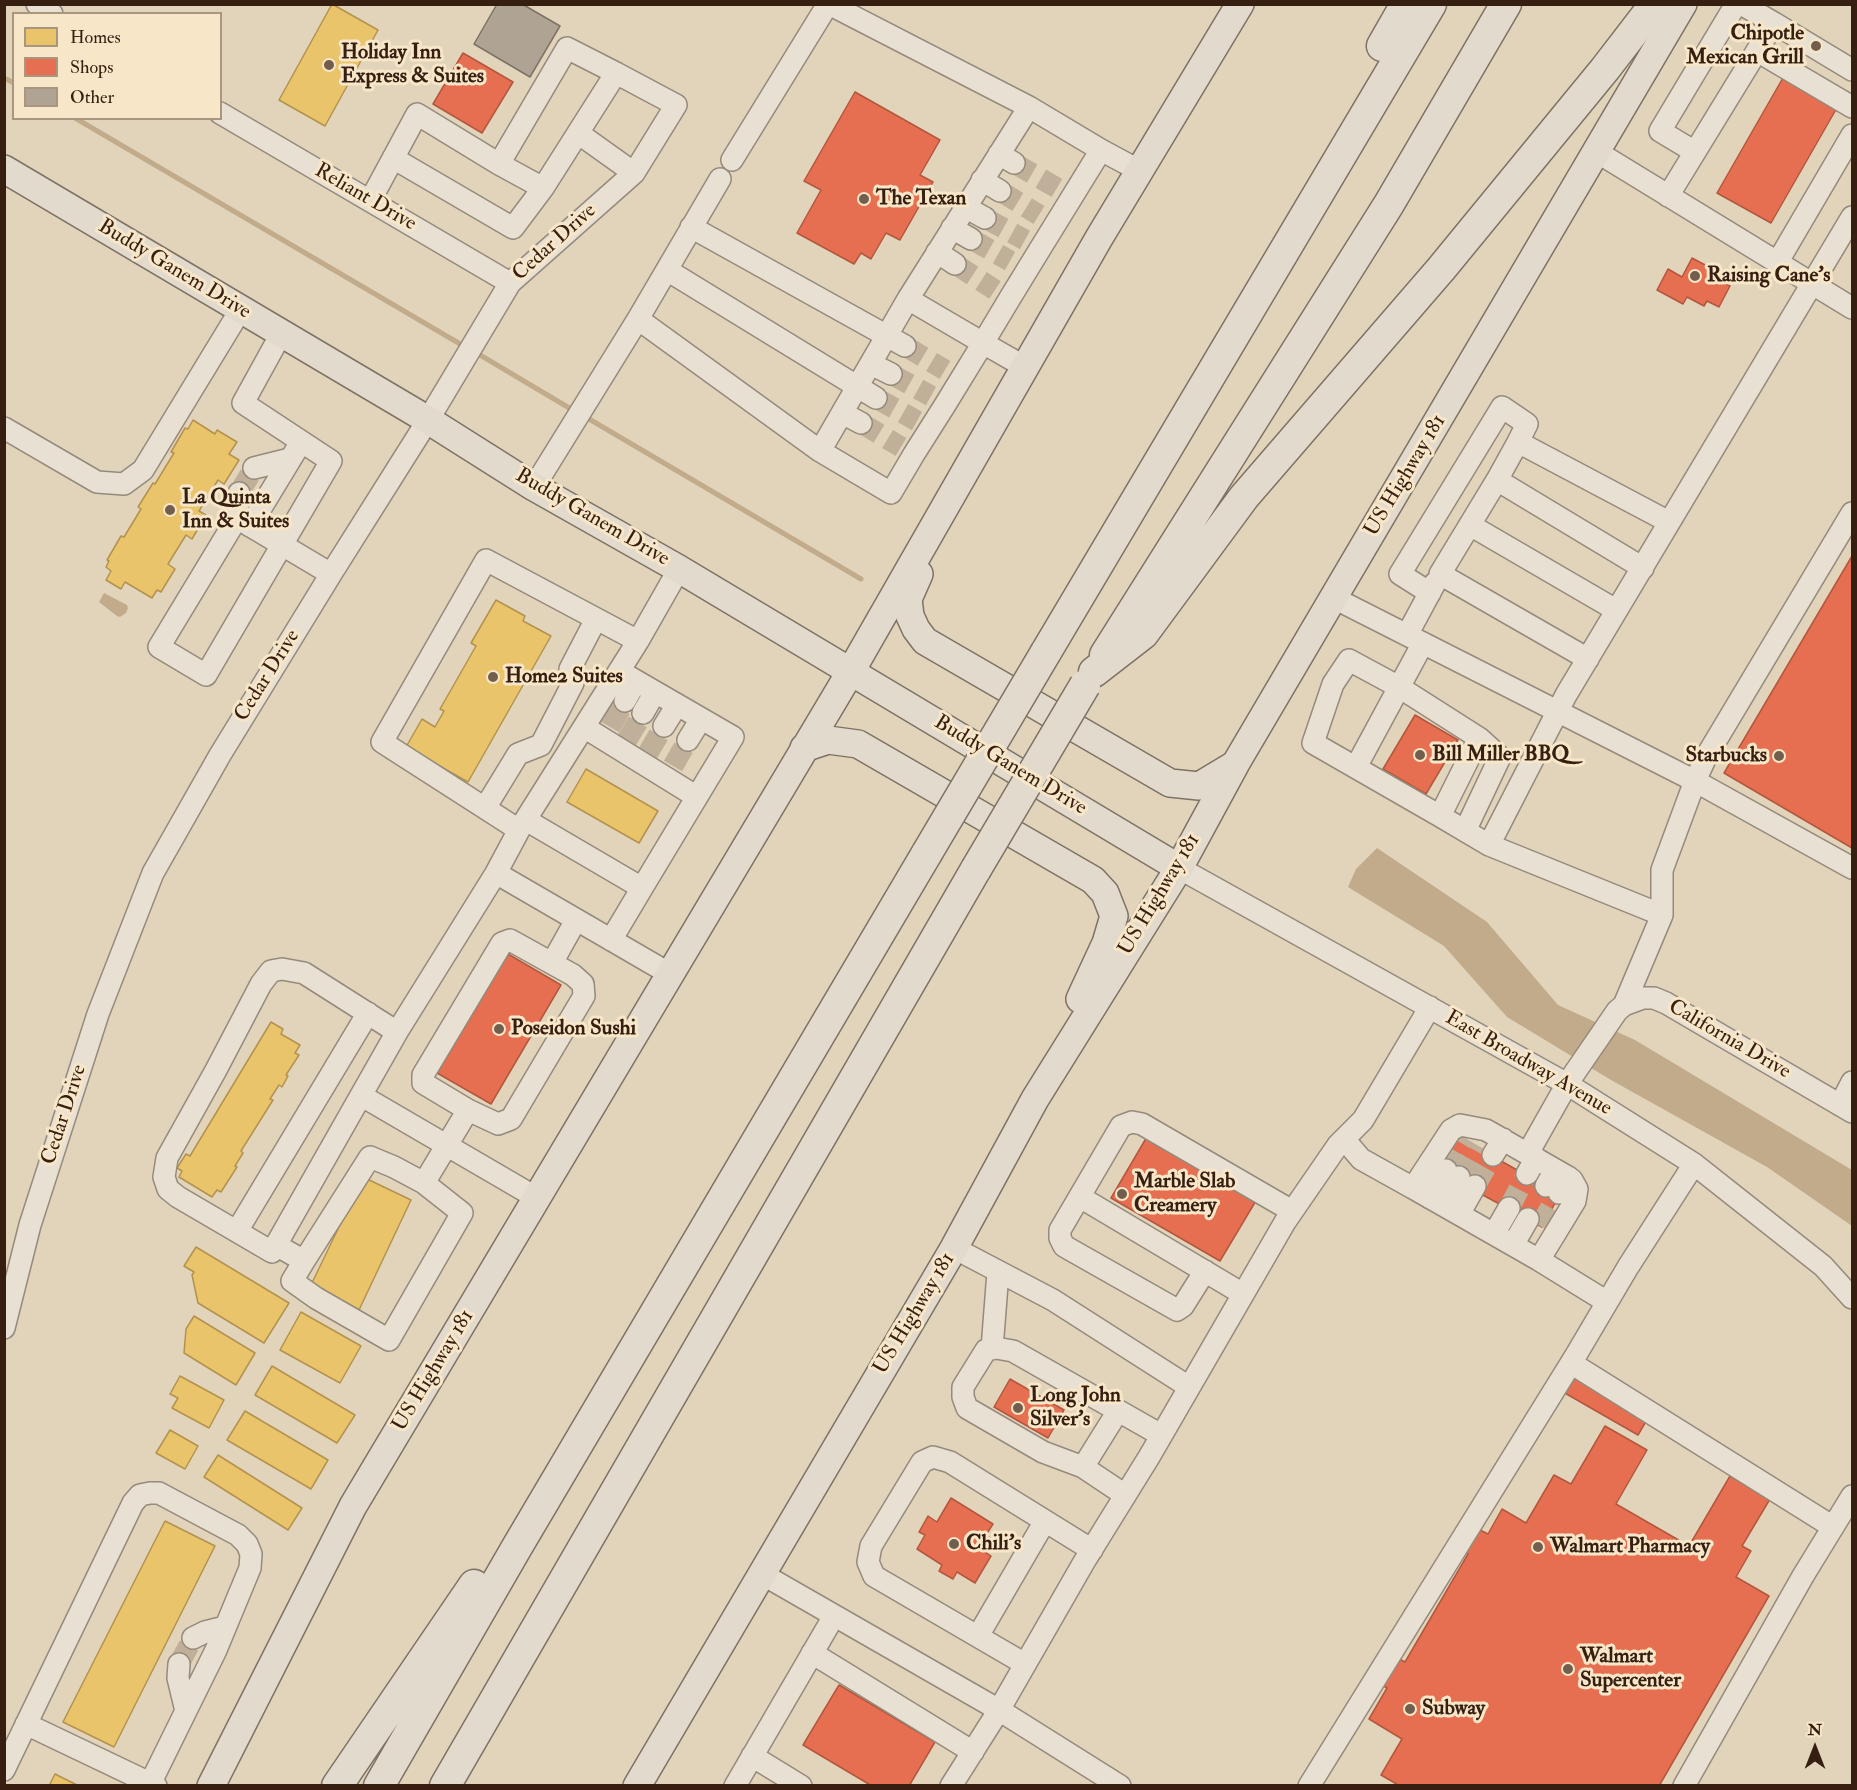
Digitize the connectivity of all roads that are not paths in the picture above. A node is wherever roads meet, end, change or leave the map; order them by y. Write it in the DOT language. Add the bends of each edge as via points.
graph roads {
  1 [pos="828,4"];
  2 [pos="1240,4"];
  3 [pos="1406,4"];
  4 [pos="1431,4"];
  5 [pos="1506,4"];
  6 [pos="1655,4"];
  7 [pos="1683,4"];
  8 [pos="1736,4"];
  9 [pos="1741,4"];
  10 [pos="1774,23"];
  11 [pos="1757,51"];
  12 [pos="1852,70"];
  13 [pos="616,73"];
  14 [pos="1029,106"];
  15 [pos="1852,107"];
  16 [pos="222,114"];
  17 [pos="578,133"];
  18 [pos="1852,135"];
  19 [pos="1101,150"];
  20 [pos="1597,152"];
  21 [pos="1695,152"];
  22 [pos="393,158"];
  23 [pos="732,160"];
  24 [pos="499,164"];
  25 [pos="4,169"];
  26 [pos="1140,171"];
  27 [pos="634,173"];
  28 [pos="720,179"];
  29 [pos="543,188"];
  30 [pos="1668,196"];
  31 [pos="370,201"];
  32 [pos="965,207"];
  33 [pos="1852,217"];
  34 [pos="985,218"];
  35 [pos="691,226"];
  36 [pos="952,228"];
  37 [pos="1297,229"];
  38 [pos="971,239"];
  39 [pos="937,252"];
  40 [pos="1777,263"];
  41 [pos="955,264"];
  42 [pos="667,270"];
  43 [pos="510,283"];
  44 [pos="1812,285"];
  45 [pos="908,299"];
  46 [pos="1852,308"];
  47 [pos="241,309"];
  48 [pos="638,319"];
  49 [pos="281,334"];
  50 [pos="896,341"];
  51 [pos="983,343"];
  52 [pos="871,364"];
  53 [pos="1025,367"];
  54 [pos="891,374"];
  55 [pos="857,387"];
  56 [pos="876,398"];
  57 [pos="842,413"];
  58 [pos="428,420"];
  59 [pos="861,423"];
  60 [pos="4,428"];
  61 [pos="1518,442"];
  62 [pos="295,451"];
  63 [pos="820,451"];
  64 [pos="254,468"];
  65 [pos="1497,480"];
  66 [pos="957,485"];
  67 [pos="534,487"];
  68 [pos="239,492"];
  69 [pos="1852,513"];
  70 [pos="244,522"];
  71 [pos="1669,522"];
  72 [pos="1470,525"];
  73 [pos="283,545"];
  74 [pos="1643,568"];
  75 [pos="679,569"];
  76 [pos="331,574"];
  77 [pos="1440,574"];
  78 [pos="1430,593"];
  79 [pos="1334,598"];
  80 [pos="1616,610"];
  81 [pos="596,619"];
  82 [pos="1415,639"];
  83 [pos="638,641"];
  84 [pos="1588,659"];
  85 [pos="851,671"];
  86 [pos="628,676"];
  87 [pos="1089,679"];
  88 [pos="1399,687"];
  89 [pos="655,692"];
  90 [pos="625,701"];
  91 [pos="677,705"];
  92 [pos="1558,711"];
  93 [pos="643,713"];
  94 [pos="701,718"];
  95 [pos="664,726"];
  96 [pos="584,728"];
  97 [pos="1479,738"];
  98 [pos="688,740"];
  99 [pos="804,748"];
  100 [pos="1236,763"];
  101 [pos="1356,767"];
  102 [pos="1695,781"];
  103 [pos="698,796"];
  104 [pos="485,808"];
  105 [pos="1440,816"];
  106 [pos="523,825"];
  107 [pos="1465,831"];
  108 [pos="1489,844"];
  109 [pos="1179,868"];
  110 [pos="1852,868"];
  111 [pos="496,873"];
  112 [pos="642,888"];
  113 [pos="1662,915"];
  114 [pos="576,920"];
  115 [pos="611,940"];
  116 [pos="1642,962"];
  117 [pos="552,963"];
  118 [pos="670,974"];
  119 [pos="1666,1003"];
  120 [pos="1624,1005"];
  121 [pos="1430,1007"];
  122 [pos="368,1013"];
  123 [pos="398,1032"];
  124 [pos="1852,1082"];
  125 [pos="1567,1084"];
  126 [pos="362,1096"];
  127 [pos="1035,1099"];
  128 [pos="1846,1108"];
  129 [pos="468,1110"];
  130 [pos="1344,1139"];
  131 [pos="447,1146"];
  132 [pos="1530,1162"];
  133 [pos="1694,1164"];
  134 [pos="424,1184"];
  135 [pos="1080,1197"];
  136 [pos="537,1198"];
  137 [pos="1436,1201"];
  138 [pos="1509,1208"];
  139 [pos="1292,1211"];
  140 [pos="1534,1222"];
  141 [pos="237,1231"];
  142 [pos="1494,1234"];
  143 [pos="276,1245"];
  144 [pos="954,1248"];
  145 [pos="1526,1253"];
  146 [pos="304,1262"];
  147 [pos="1205,1271"];
  148 [pos="998,1272"];
  149 [pos="1243,1294"];
  150 [pos="1852,1298"];
  151 [pos="1607,1302"];
  152 [pos="4,1328"];
  153 [pos="992,1349"];
  154 [pos="1571,1363"];
  155 [pos="1189,1387"];
  156 [pos="1118,1411"];
  157 [pos="1161,1435"];
  158 [pos="1083,1467"];
  159 [pos="1125,1495"];
  160 [pos="1852,1496"];
  161 [pos="1045,1521"];
  162 [pos="1833,1527"];
  163 [pos="517,1547"];
  164 [pos="1092,1550"];
  165 [pos="762,1574"];
  166 [pos="834,1616"];
  167 [pos="225,1628"];
  168 [pos="978,1636"];
  169 [pos="193,1638"];
  170 [pos="812,1653"];
  171 [pos="179,1664"];
  172 [pos="1025,1664"];
  173 [pos="999,1710"];
  174 [pos="186,1712"];
  175 [pos="27,1724"];
  176 [pos="973,1752"];
  177 [pos="752,1756"];
  178 [pos="4,1770"];
  179 [pos="449,1780"];
  180 [pos="1313,1784"];
  181 [pos="152,1785"];
  182 [pos="211,1785"];
  183 [pos="338,1785"];
  184 [pos="379,1785"];
  185 [pos="637,1785"];
  186 [pos="735,1785"];
  187 [pos="801,1785"];
  188 [pos="951,1785"];
  189 [pos="1120,1785"];
  190 [pos="1684,1785"];
  1 -- 14 [label="street"];
  1 -- 23 [label="street"];
  2 -- 26 [label="main road, US Highway 181"];
  3 -- 37 [label="highway" via="1306,180"];
  4 -- 37 [label="highway"];
  5 -- 87 [label="highway" via="1389,204"];
  6 -- 87 [label="highway" via="1441,269 1244,497 1143,634"];
  7 -- 20 [label="main road, US Highway 181"];
  8 -- 21 [label="street" via="1660,131"];
  9 -- 10 [label="street"];
  10 -- 11 [label="street"];
  10 -- 12 [label="street"];
  11 -- 15 [label="street"];
  11 -- 21 [label="street"];
  13 -- 17 [label="street"];
  13 -- 24 [label="street" via="567,48"];
  13 -- 27 [label="street, Cedar Drive" via="676,105"];
  14 -- 19 [label="street"];
  14 -- 32 [label="street" via="991,186"];
  16 -- 31 [label="street, Reliant Drive"];
  17 -- 27 [label="street"];
  17 -- 29 [label="street"];
  18 -- 40 [label="street"];
  19 -- 26 [label="street"];
  19 -- 51 [label="street" via="1064,193 1018,266"];
  20 -- 30 [label="street"];
  20 -- 79 [label="main road, US Highway 181"];
  21 -- 30 [label="street"];
  22 -- 24 [label="street" via="417,114"];
  22 -- 29 [label="street" via="513,228"];
  22 -- 31 [label="street"];
  24 -- 29 [label="street"];
  25 -- 47 [label="main road, Buddy Ganem Drive"];
  26 -- 53 [label="main road, US Highway 181"];
  27 -- 43 [label="street, Cedar Drive"];
  28 -- 35 [label="street"];
  30 -- 40 [label="street"];
  31 -- 43 [label="street, Reliant Drive"];
  32 -- 34 [label="street"];
  32 -- 36 [label="street"];
  33 -- 44 [label="street"];
  35 -- 42 [label="street"];
  35 -- 50 [label="street"];
  36 -- 38 [label="street"];
  36 -- 39 [label="street"];
  37 -- 163 [label="highway, bridge"];
  39 -- 41 [label="street"];
  39 -- 45 [label="street"];
  40 -- 44 [label="street"];
  42 -- 48 [label="street"];
  42 -- 55 [label="street"];
  43 -- 58 [label="street, Cedar Drive"];
  44 -- 46 [label="street"];
  44 -- 71 [label="street"];
  45 -- 50 [label="street"];
  45 -- 51 [label="street"];
  47 -- 49 [label="main road, Buddy Ganem Drive"];
  47 -- 60 [label="street" via="143,470 124,484 97,482"];
  48 -- 63 [label="street"];
  48 -- 67 [label="street"];
  49 -- 58 [label="main road, Buddy Ganem Drive"];
  49 -- 62 [label="street" via="243,403"];
  50 -- 52 [label="street"];
  51 -- 53 [label="street"];
  51 -- 63 [label="street" via="953,374 908,451 891,492"];
  52 -- 54 [label="street"];
  52 -- 55 [label="street"];
  53 -- 66 [label="main road, US Highway 181"];
  55 -- 56 [label="street"];
  55 -- 57 [label="street"];
  57 -- 59 [label="street"];
  57 -- 63 [label="street"];
  58 -- 67 [label="main road, Buddy Ganem Drive"];
  58 -- 76 [label="street, Cedar Drive"];
  61 -- 65 [label="street"];
  61 -- 71 [label="street"];
  61 -- 78 [label="street" via="1527,424 1502,407 1400,574"];
  62 -- 64 [label="street"];
  62 -- 70 [label="street"];
  62 -- 73 [label="street" via="331,461"];
  65 -- 72 [label="street"];
  65 -- 74 [label="street"];
  66 -- 85 [label="main road, US Highway 181"];
  66 -- 100 [label="main road" via="908,599 915,629 924,640 1170,783 1199,786"];
  67 -- 75 [label="main road, Buddy Ganem Drive"];
  68 -- 70 [label="street"];
  69 -- 102 [label="street"];
  70 -- 73 [label="street"];
  70 -- 73 [label="street" via="159,647 206,675"];
  71 -- 74 [label="street"];
  72 -- 77 [label="street"];
  72 -- 80 [label="street"];
  73 -- 76 [label="street"];
  74 -- 80 [label="street"];
  75 -- 83 [label="street"];
  75 -- 85 [label="main road, Buddy Ganem Drive"];
  76 -- 152 [label="street, Cedar Drive" via="153,873 90,1036 30,1225"];
  77 -- 78 [label="street"];
  77 -- 84 [label="street"];
  78 -- 82 [label="street"];
  79 -- 82 [label="street"];
  79 -- 100 [label="main road, US Highway 181"];
  80 -- 84 [label="street"];
  81 -- 83 [label="street"];
  81 -- 104 [label="street" via="570,669 573,683 541,745 518,754"];
  81 -- 104 [label="street" via="486,560 382,742"];
  82 -- 88 [label="street"];
  82 -- 92 [label="street"];
  83 -- 86 [label="street"];
  84 -- 92 [label="street"];
  85 -- 99 [label="main road, US Highway 181"];
  85 -- 109 [label="main road, Buddy Ganem Drive"];
  86 -- 89 [label="street"];
  86 -- 90 [label="street"];
  86 -- 96 [label="street"];
  87 -- 179 [label="highway, bridge"];
  88 -- 97 [label="street"];
  88 -- 101 [label="street"];
  88 -- 101 [label="street" via="1349,660 1333,684 1313,743"];
  89 -- 91 [label="street"];
  89 -- 93 [label="street"];
  91 -- 94 [label="street"];
  91 -- 95 [label="street"];
  92 -- 102 [label="street"];
  92 -- 108 [label="street"];
  94 -- 98 [label="street"];
  94 -- 103 [label="street" via="734,737"];
  96 -- 103 [label="street" via="615,739 670,772"];
  96 -- 106 [label="street"];
  97 -- 105 [label="street"];
  97 -- 107 [label="street" via="1500,757"];
  99 -- 118 [label="main road, US Highway 181"];
  99 -- 127 [label="main road" via="828,740 858,744 1093,880 1106,893 1114,916 1106,942"];
  100 -- 109 [label="main road, US Highway 181"];
  101 -- 105 [label="street"];
  102 -- 110 [label="street"];
  102 -- 113 [label="street" via="1662,870"];
  103 -- 112 [label="street"];
  104 -- 106 [label="street"];
  105 -- 107 [label="street"];
  106 -- 111 [label="street"];
  106 -- 112 [label="street"];
  107 -- 108 [label="street"];
  108 -- 113 [label="street"];
  109 -- 121 [label="street, East Broadway Avenue"];
  109 -- 127 [label="main road, US Highway 181"];
  111 -- 114 [label="street"];
  111 -- 123 [label="street"];
  112 -- 115 [label="street"];
  113 -- 116 [label="street"];
  114 -- 115 [label="street"];
  114 -- 117 [label="street"];
  115 -- 118 [label="street"];
  116 -- 119 [label="street"];
  116 -- 120 [label="street"];
  117 -- 129 [label="street" via="583,984 584,996 511,1119 498,1124"];
  117 -- 129 [label="street" via="510,939 502,943 423,1075 423,1083"];
  118 -- 136 [label="main road, US Highway 181"];
  119 -- 120 [label="street, California Drive" via="1643,998"];
  119 -- 128 [label="street, California Drive"];
  120 -- 125 [label="street"];
  121 -- 125 [label="street, East Broadway Avenue"];
  121 -- 130 [label="street" via="1363,1120"];
  122 -- 123 [label="street"];
  122 -- 141 [label="street"];
  122 -- 141 [label="street" via="304,974 271,971 261,984 167,1158 164,1177 168,1189 178,1197"];
  123 -- 126 [label="street"];
  124 -- 128 [label="street"];
  125 -- 132 [label="street"];
  125 -- 133 [label="street, East Broadway Avenue"];
  126 -- 131 [label="street"];
  126 -- 143 [label="street"];
  127 -- 144 [label="main road, US Highway 181"];
  129 -- 131 [label="street"];
  130 -- 137 [label="street" via="1360,1159"];
  130 -- 139 [label="street"];
  131 -- 134 [label="street"];
  131 -- 136 [label="street"];
  132 -- 137 [label="street" via="1460,1125 1451,1130"];
  132 -- 145 [label="street" via="1557,1182 1572,1180 1577,1189 1575,1201"];
  133 -- 150 [label="street, East Broadway Avenue" via="1823,1266"];
  133 -- 151 [label="street"];
  134 -- 146 [label="street" via="370,1157"];
  134 -- 146 [label="street" via="462,1213 389,1340 292,1281"];
  135 -- 139 [label="street" via="1121,1126 1132,1122 1142,1124"];
  135 -- 147 [label="street"];
  135 -- 147 [label="street" via="1060,1230 1064,1246 1074,1252 1177,1310"];
  136 -- 182 [label="main road, US Highway 181" via="353,1506"];
  137 -- 137 [label="street" via="1460,1178"];
  137 -- 142 [label="street"];
  138 -- 142 [label="street"];
  139 -- 149 [label="street"];
  140 -- 145 [label="street"];
  141 -- 143 [label="street" via="272,1252"];
  142 -- 145 [label="street"];
  143 -- 146 [label="street"];
  144 -- 148 [label="street"];
  144 -- 165 [label="main road, US Highway 181"];
  145 -- 151 [label="street"];
  147 -- 149 [label="street"];
  148 -- 153 [label="street"];
  148 -- 155 [label="street" via="1053,1300"];
  149 -- 155 [label="street"];
  151 -- 154 [label="street"];
  153 -- 156 [label="street" via="1013,1351"];
  153 -- 158 [label="street" via="986,1350 963,1388 967,1408 1043,1452"];
  154 -- 162 [label="street"];
  154 -- 180 [label="street"];
  155 -- 157 [label="street"];
  156 -- 157 [label="street"];
  156 -- 158 [label="street"];
  157 -- 159 [label="street"];
  158 -- 159 [label="street"];
  159 -- 164 [label="street"];
  160 -- 162 [label="street"];
  161 -- 164 [label="street"];
  161 -- 168 [label="street"];
  161 -- 168 [label="street" via="950,1462 933,1457 922,1462 871,1546 868,1562 874,1576"];
  162 -- 190 [label="street"];
  163 -- 183 [label="highway" via="474,1584"];
  163 -- 184 [label="highway"];
  164 -- 172 [label="street"];
  165 -- 166 [label="street"];
  165 -- 185 [label="main road, US Highway 181"];
  166 -- 170 [label="street"];
  166 -- 173 [label="street"];
  167 -- 169 [label="street"];
  167 -- 174 [label="street"];
  167 -- 175 [label="street" via="250,1568 247,1544 238,1535 159,1493 140,1495"];
  168 -- 172 [label="street"];
  170 -- 176 [label="street"];
  170 -- 177 [label="street"];
  171 -- 174 [label="street" via="178,1678"];
  172 -- 173 [label="street"];
  173 -- 176 [label="street"];
  173 -- 189 [label="street"];
  174 -- 181 [label="street"];
  175 -- 178 [label="street"];
  175 -- 181 [label="street"];
  176 -- 188 [label="street"];
  177 -- 186 [label="street"];
  177 -- 187 [label="street"];
}
